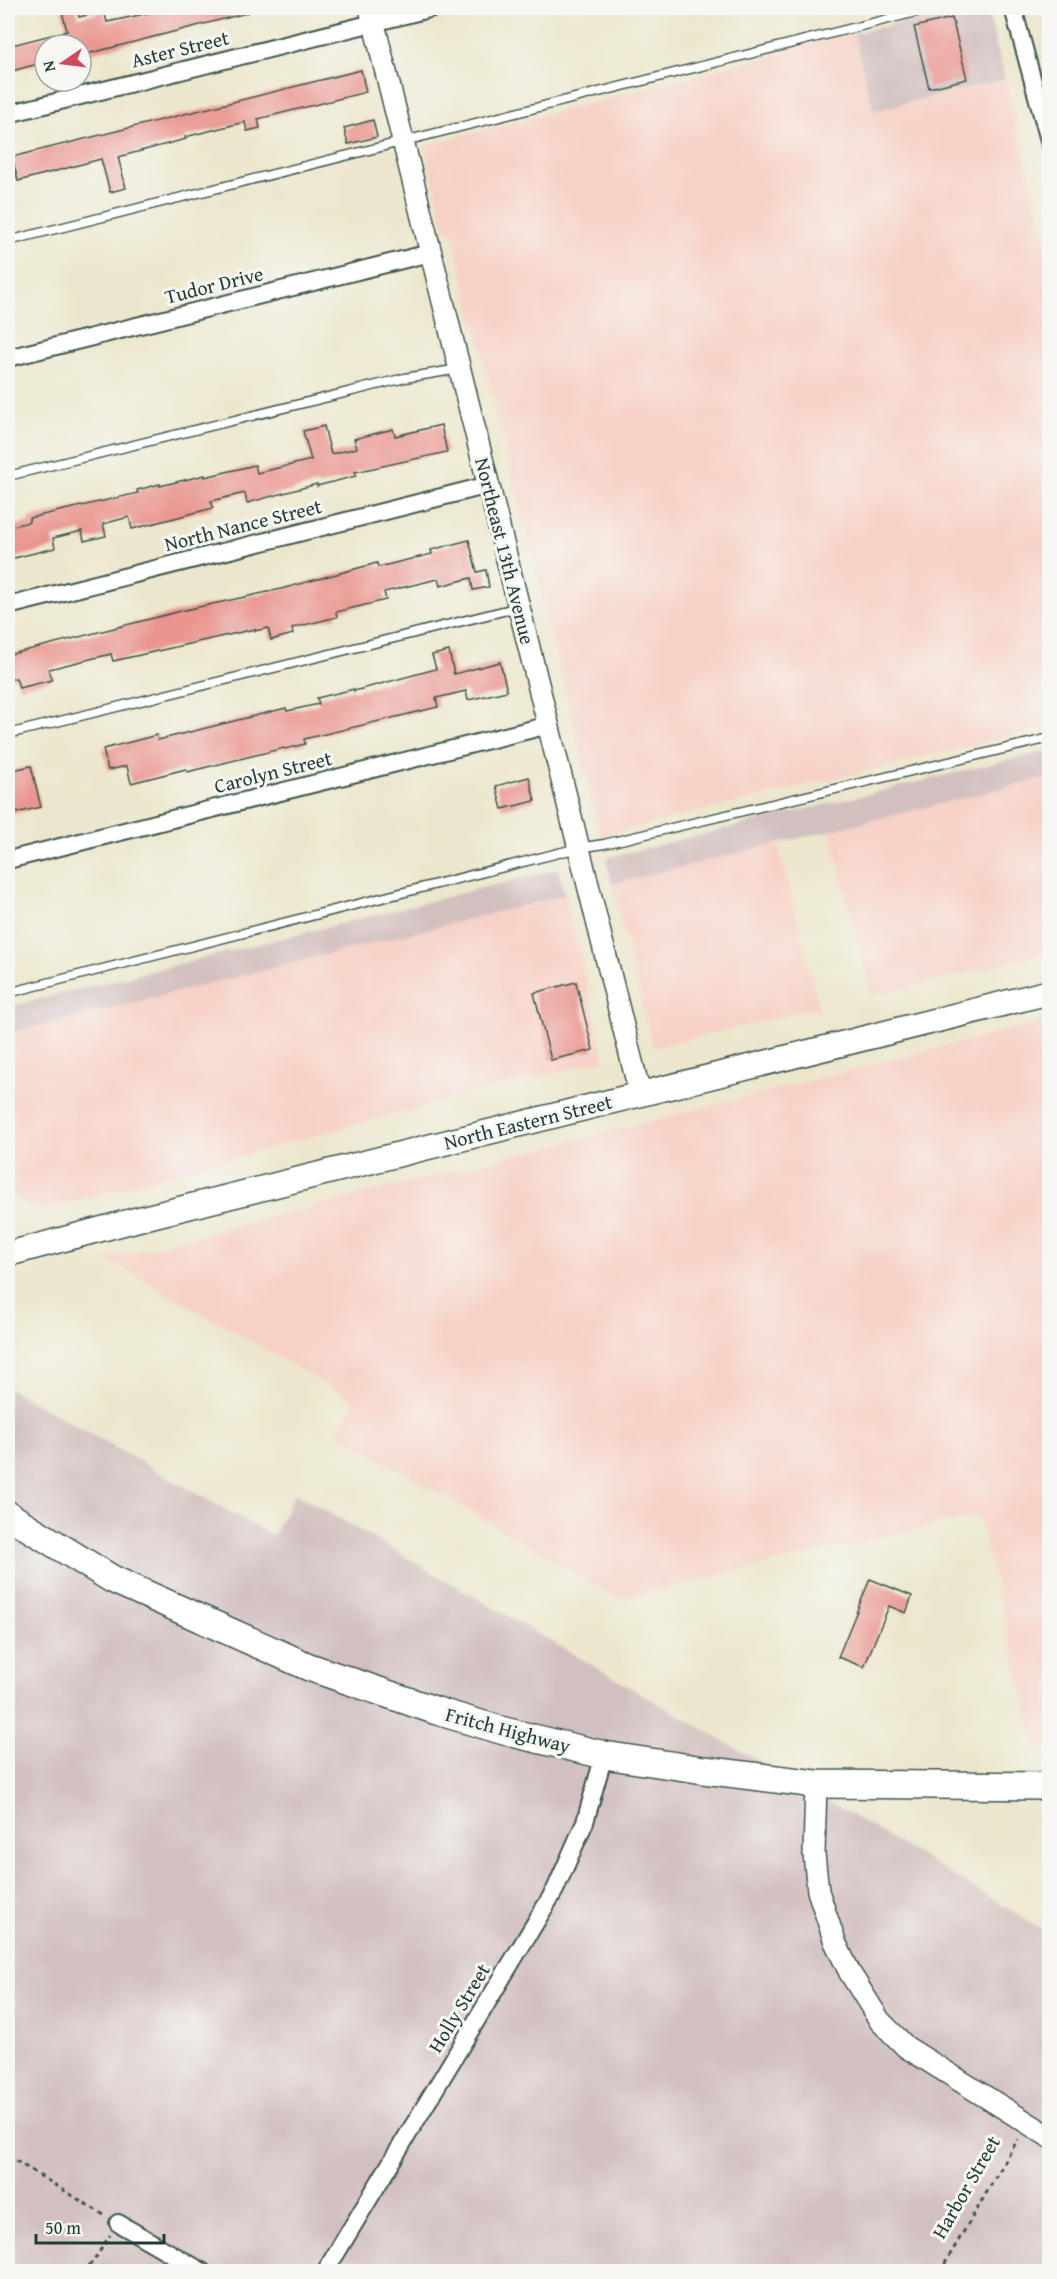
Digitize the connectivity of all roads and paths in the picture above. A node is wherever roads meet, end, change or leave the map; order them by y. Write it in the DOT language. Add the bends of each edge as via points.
graph roads {
  1 [pos="433,8"];
  2 [pos="932,8"];
  3 [pos="1013,8"];
  4 [pos="372,15"];
  5 [pos="8,114"];
  6 [pos="402,141"];
  7 [pos="1050,144"];
  8 [pos="8,242"];
  9 [pos="430,253"];
  10 [pos="8,358"];
  11 [pos="459,369"];
  12 [pos="8,476"];
  13 [pos="489,485"];
  14 [pos="8,606"];
  15 [pos="519,607"];
  16 [pos="549,725"];
  17 [pos="8,734"];
  18 [pos="1050,738"];
  19 [pos="578,848"];
  20 [pos="8,860"];
  21 [pos="1050,992"];
  22 [pos="8,993"];
  23 [pos="640,1094"];
  24 [pos="8,1254"];
  25 [pos="8,1515"];
  26 [pos="604,1755"];
  27 [pos="816,1784"];
  28 [pos="1050,1786"];
  29 [pos="1027,2124"];
  30 [pos="1050,2137"];
  31 [pos="8,2156"];
  32 [pos="118,2223"];
  33 [pos="82,2271"];
  34 [pos="202,2271"];
  35 [pos="325,2271"];
  36 [pos="940,2271"];
  1 -- 4 [label="street, Aster Street"];
  2 -- 6 [label="lane"];
  3 -- 7 [label="street"];
  4 -- 5 [label="street, Aster Street"];
  4 -- 6 [label="street, Northeast 13th Avenue"];
  6 -- 8 [label="lane"];
  6 -- 9 [label="street, Northeast 13th Avenue"];
  9 -- 10 [label="street, Tudor Drive"];
  9 -- 11 [label="street, Northeast 13th Avenue"];
  11 -- 12 [label="lane" via="393,381"];
  11 -- 13 [label="street, Northeast 13th Avenue"];
  13 -- 14 [label="street, North Nance Street"];
  13 -- 15 [label="street, Northeast 13th Avenue"];
  15 -- 16 [label="street, Northeast 13th Avenue"];
  15 -- 17 [label="lane"];
  16 -- 19 [label="street, Northeast 13th Avenue"];
  16 -- 20 [label="street, Carolyn Street"];
  18 -- 19 [label="lane"];
  19 -- 22 [label="lane"];
  19 -- 23 [label="street, Northeast 13th Avenue"];
  21 -- 23 [label="main road, North Eastern Street"];
  23 -- 24 [label="main road, North Eastern Street"];
  25 -- 26 [label="main road, Fritch Highway" via="112,1579 309,1667 482,1724"];
  26 -- 27 [label="main road, Fritch Highway"];
  26 -- 35 [label="street, Holly Street" via="585,1822 555,1890"];
  27 -- 28 [label="main road, Fritch Highway"];
  27 -- 29 [label="street" via="814,1854 818,1891 850,1973 880,2021 906,2047"];
  29 -- 30 [label="street"];
  29 -- 36 [label="path, Harbor Street"];
  31 -- 32 [label="path"];
  32 -- 33 [label="path" via="93,2262"];
  32 -- 34 [label="street"];
}
